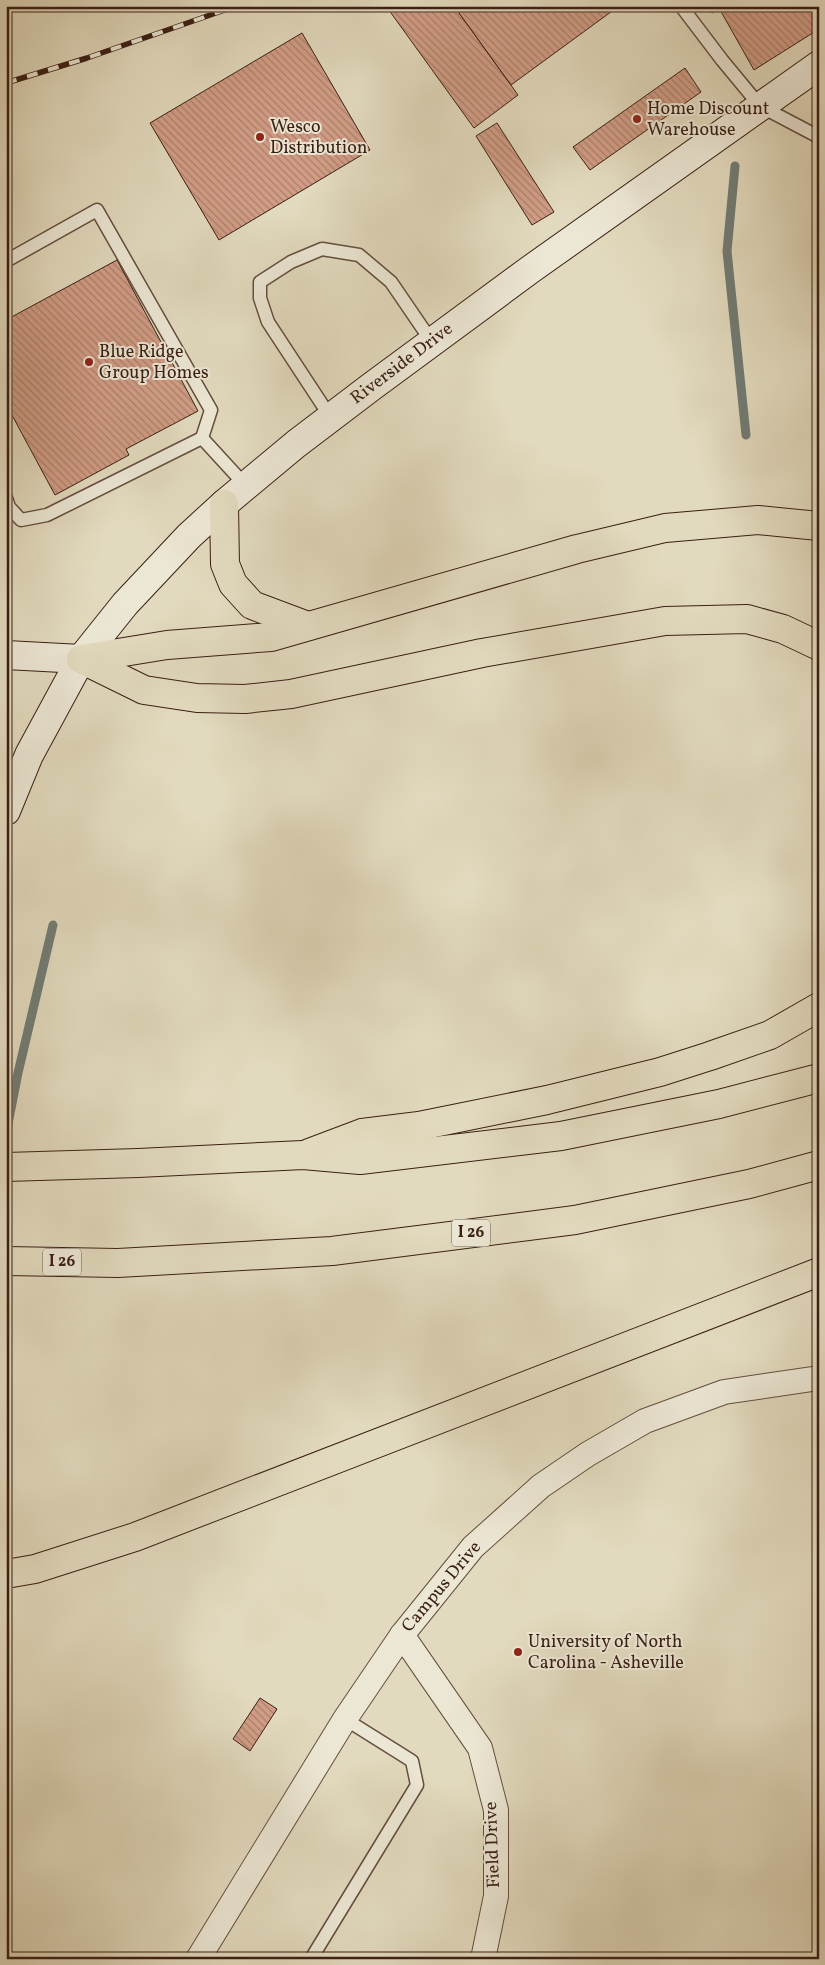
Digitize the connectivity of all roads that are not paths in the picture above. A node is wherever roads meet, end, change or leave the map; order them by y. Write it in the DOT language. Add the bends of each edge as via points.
graph roads {
  1 [pos="681,6"];
  2 [pos="819,65"];
  3 [pos="760,106"];
  4 [pos="819,137"];
  5 [pos="6,261"];
  6 [pos="432,342"];
  7 [pos="330,418"];
  8 [pos="202,438"];
  9 [pos="246,486"];
  10 [pos="6,498"];
  11 [pos="224,504"];
  12 [pos="819,526"];
  13 [pos="308,626"];
  14 [pos="819,646"];
  15 [pos="6,655"];
  16 [pos="81,659"];
  17 [pos="6,811"];
  18 [pos="819,1007"];
  19 [pos="819,1078"];
  20 [pos="303,1155"];
  21 [pos="819,1165"];
  22 [pos="6,1167"];
  23 [pos="6,1261"];
  24 [pos="819,1272"];
  25 [pos="819,1378"];
  26 [pos="6,1574"];
  27 [pos="402,1634"];
  28 [pos="346,1720"];
  29 [pos="198,1959"];
  30 [pos="311,1959"];
  31 [pos="483,1959"];
  1 -- 3 [label="lane"];
  2 -- 3 [label="main road, Riverside Drive"];
  3 -- 4 [label="lane"];
  3 -- 6 [label="main road, Riverside Drive"];
  5 -- 8 [label="lane" via="97,210 211,410"];
  6 -- 7 [label="main road, Riverside Drive"];
  6 -- 7 [label="lane" via="391,282 360,255 322,249 291,262 260,282 260,298 268,322"];
  7 -- 9 [label="main road, Riverside Drive"];
  8 -- 9 [label="lane"];
  8 -- 10 [label="lane" via="47,514 21,520"];
  9 -- 11 [label="main road, Riverside Drive"];
  11 -- 13 [label="highway" via="225,564 233,584 252,605"];
  11 -- 16 [label="main road, Riverside Drive" via="173,551"];
  12 -- 13 [label="highway" via="758,520 665,528 578,549"];
  13 -- 16 [label="highway" via="271,637 167,645"];
  14 -- 16 [label="highway" via="782,629 747,619 665,621 482,653 291,694 245,698 197,698 144,690"];
  15 -- 16 [label="main road"];
  16 -- 17 [label="main road, Riverside Drive" via="28,755"];
  18 -- 20 [label="highway" via="770,1034 660,1072 547,1100 419,1126 362,1133"];
  19 -- 20 [label="highway" via="719,1104 561,1136 360,1160"];
  20 -- 22 [label="highway"];
  21 -- 23 [label="highway, I 26" via="749,1184 575,1220 332,1251 118,1263"];
  24 -- 26 [label="highway" via="135,1536 36,1569"];
  25 -- 27 [label="street, Campus Drive" via="724,1392 645,1421 588,1454 541,1486 473,1547"];
  27 -- 28 [label="street, Campus Drive"];
  27 -- 31 [label="street, Field Drive" via="480,1748 496,1810 496,1896"];
  28 -- 29 [label="street, Campus Drive"];
  28 -- 30 [label="lane" via="412,1760 417,1785"];
}
